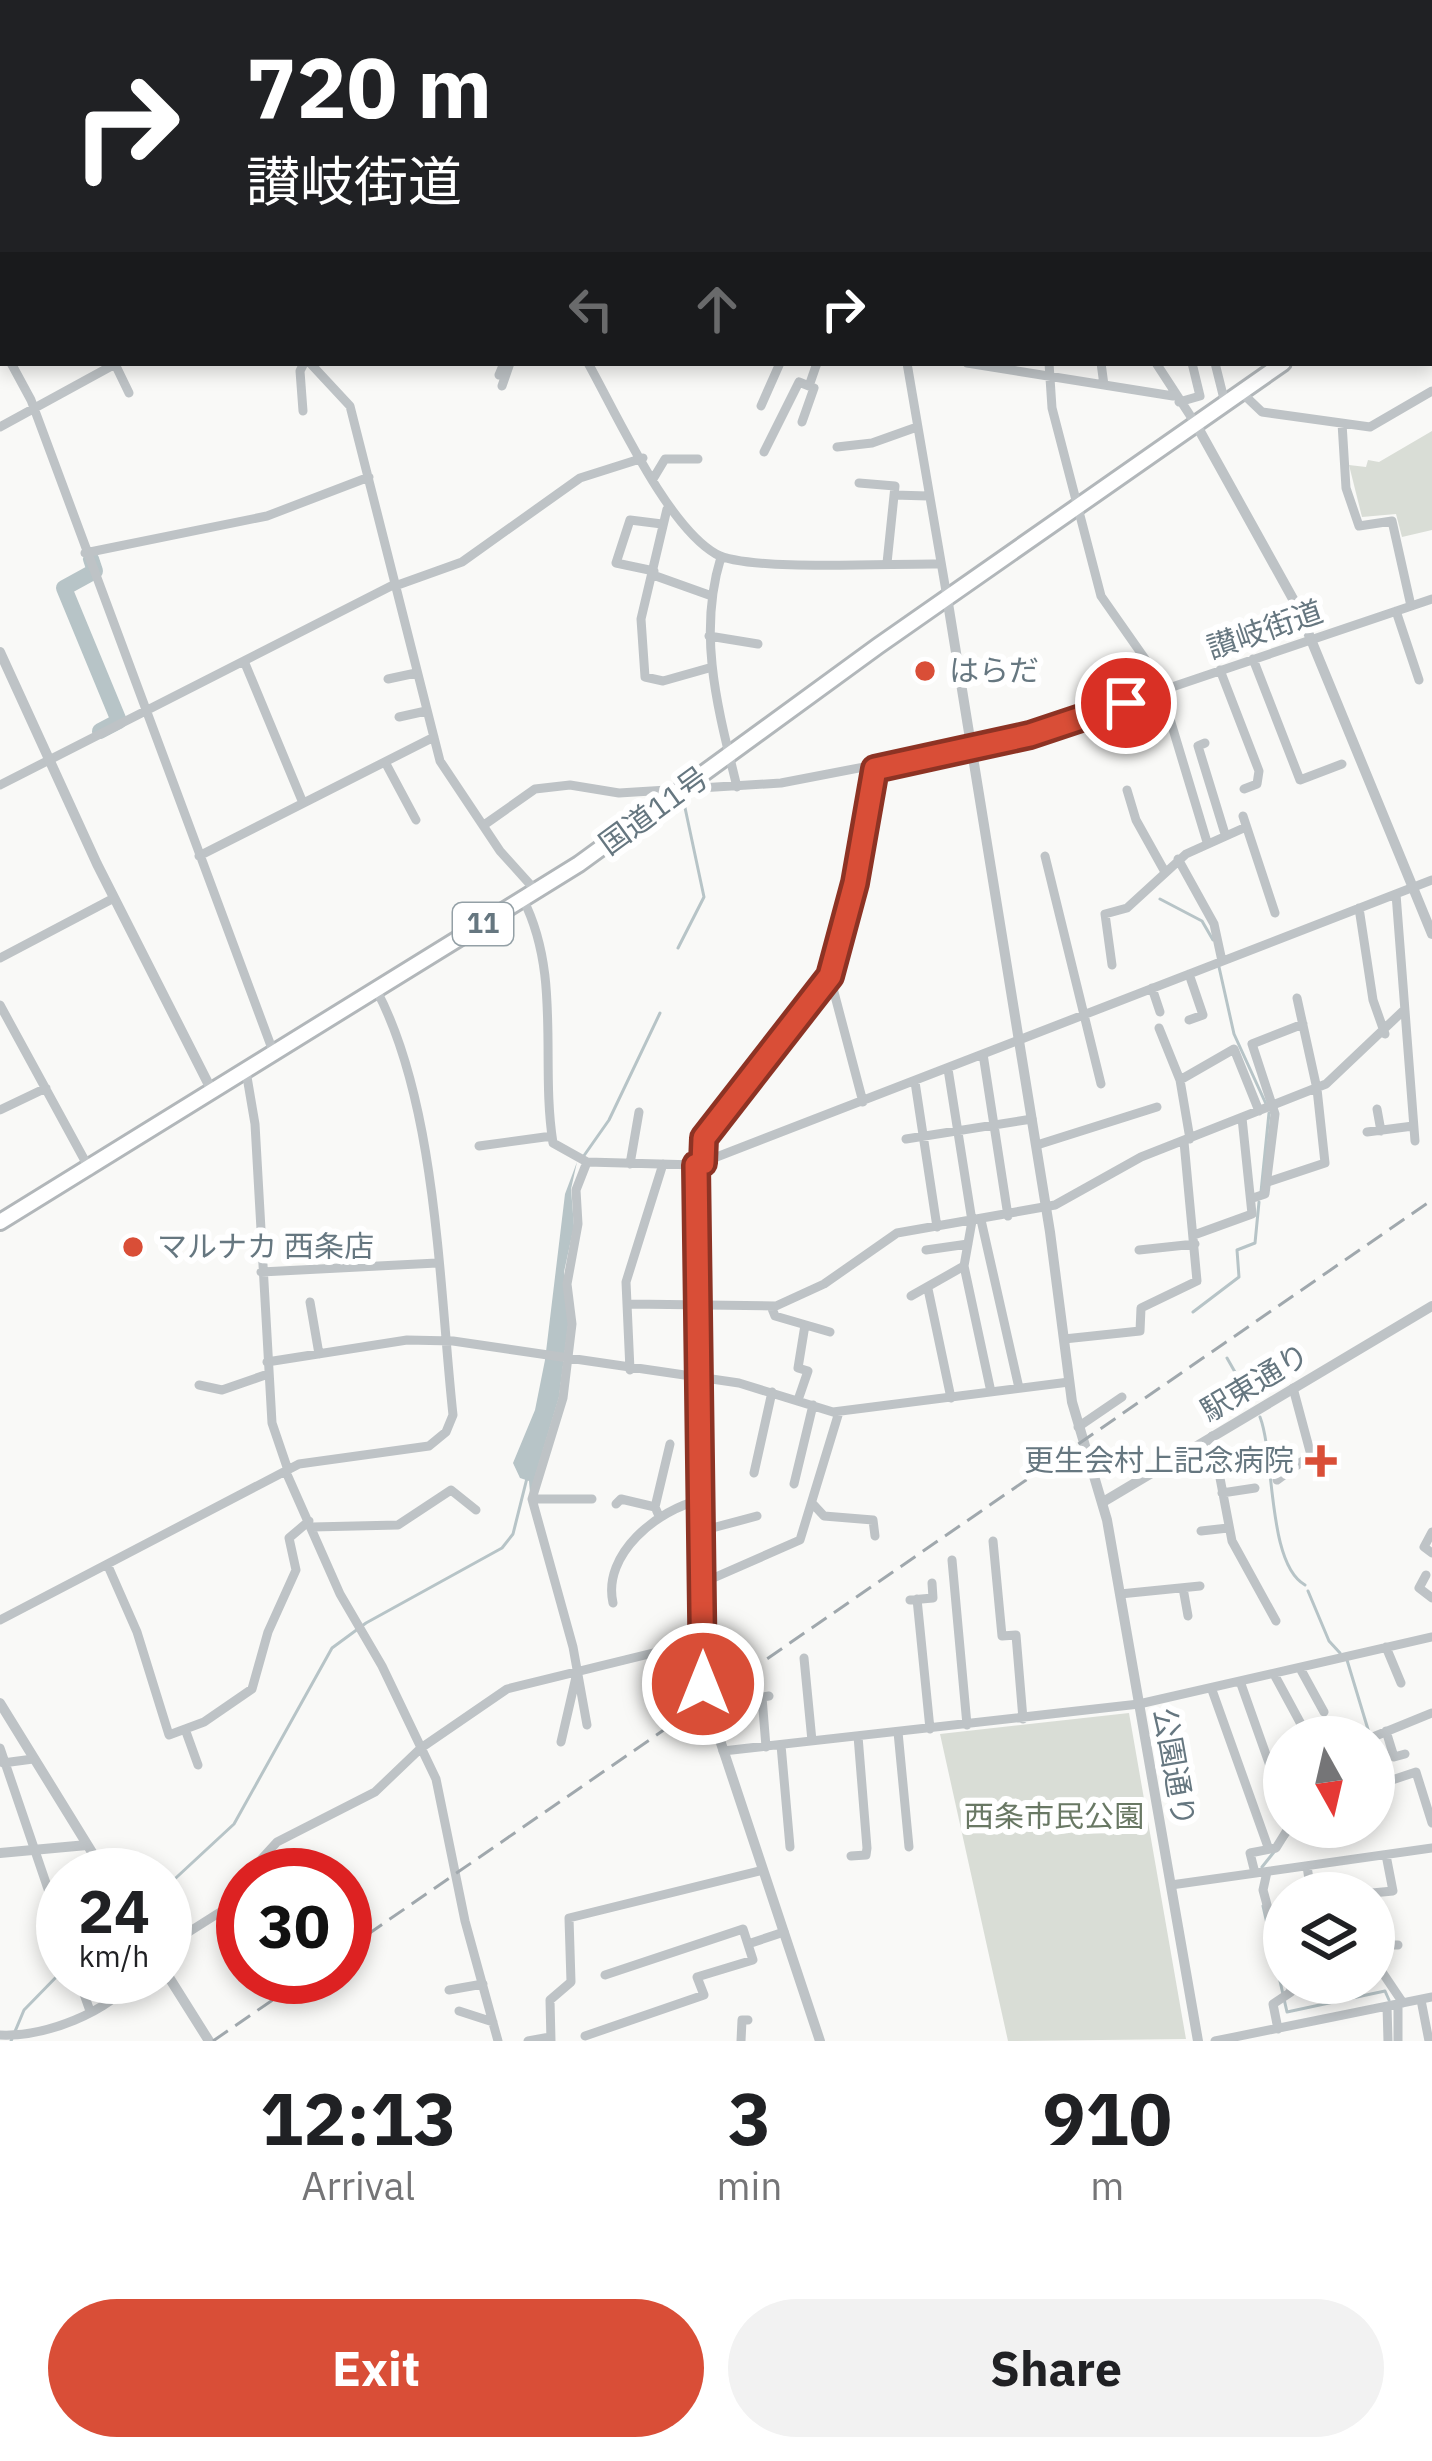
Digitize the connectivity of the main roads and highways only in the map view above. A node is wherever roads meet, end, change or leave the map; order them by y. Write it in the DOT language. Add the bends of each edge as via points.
graph roads {
  1 [pos="1279,366"];
  2 [pos="0,1222"];
  1 -- 2 [label="highway, 国道11号 / 11" via="530,895"];
}
